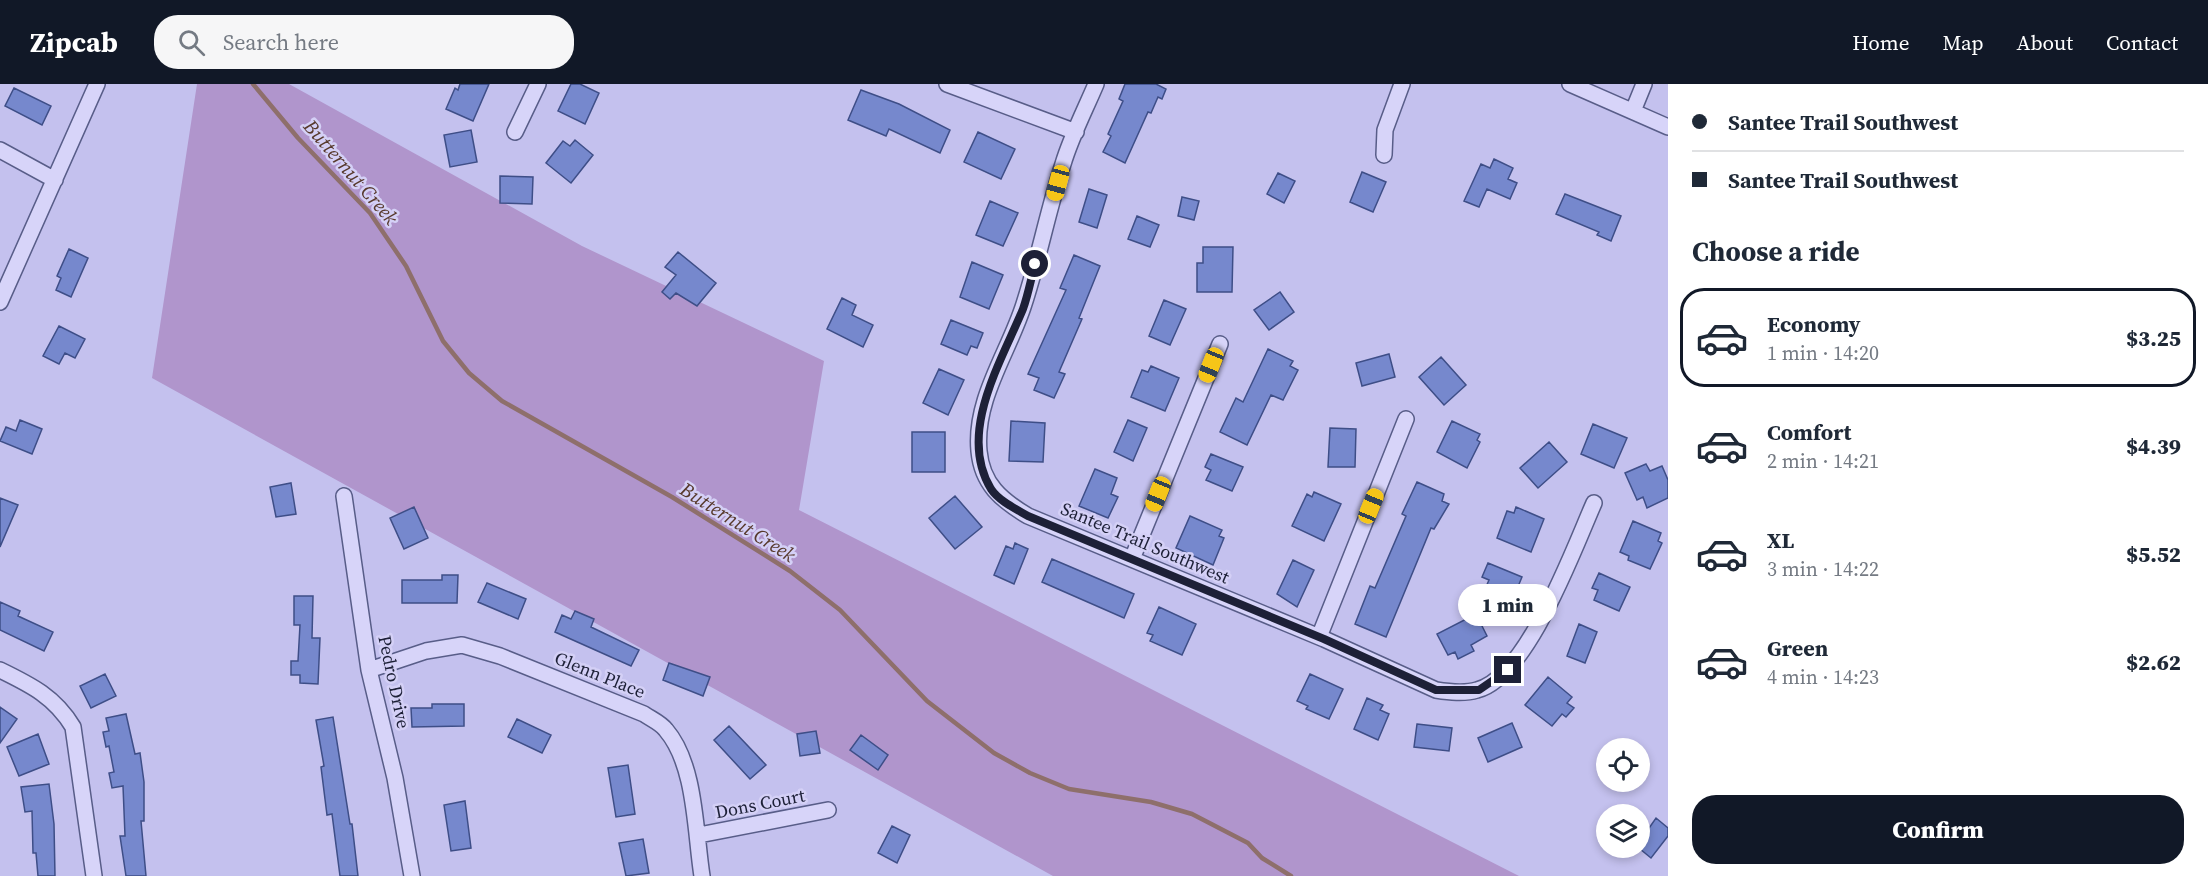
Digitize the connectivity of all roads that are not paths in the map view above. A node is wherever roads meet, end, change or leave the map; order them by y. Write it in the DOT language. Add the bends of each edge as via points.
graph roads {
  1 [pos="97,84"];
  2 [pos="538,84"];
  3 [pos="947,84"];
  4 [pos="1096,84"];
  5 [pos="1402,84"];
  6 [pos="1570,84"];
  7 [pos="1644,84"];
  8 [pos="1633,111"];
  9 [pos="1668,127"];
  10 [pos="515,132"];
  11 [pos="1076,132"];
  12 [pos="0,150"];
  13 [pos="1384,155"];
  14 [pos="55,180"];
  15 [pos="0,302"];
  16 [pos="1220,344"];
  17 [pos="1406,419"];
  18 [pos="344,496"];
  19 [pos="1594,503"];
  20 [pos="1132,559"];
  21 [pos="1319,637"];
  22 [pos="0,670"];
  23 [pos="369,670"];
  24 [pos="828,810"];
  25 [pos="699,836"];
  26 [pos="94,876"];
  27 [pos="412,876"];
  28 [pos="702,876"];
  1 -- 14 [label="street"];
  2 -- 10 [label="street"];
  3 -- 11 [label="street"];
  4 -- 11 [label="street, Santee Trail Southwest"];
  5 -- 13 [label="street" via="1385,130"];
  6 -- 8 [label="street"];
  7 -- 8 [label="street"];
  8 -- 9 [label="street"];
  11 -- 20 [label="street, Santee Trail Southwest" via="1063,162 1024,305 988,392 979,450 982,470 992,491 1011,506"];
  12 -- 14 [label="street"];
  14 -- 15 [label="street"];
  16 -- 20 [label="street"];
  17 -- 21 [label="street"];
  18 -- 23 [label="street, Pedro Drive"];
  19 -- 21 [label="street, Santee Trail Southwest" via="1550,603 1523,650 1508,670 1479,690 1436,690"];
  20 -- 21 [label="street, Santee Trail Southwest"];
  22 -- 26 [label="street" via="45,693 73,727"];
  23 -- 25 [label="street, Glenn Place" via="426,651 462,645 500,656 644,714 664,727 676,742"];
  23 -- 27 [label="street, Pedro Drive" via="395,778"];
  24 -- 25 [label="street, Dons Court"];
  25 -- 28 [label="street, Glenn Place"];
}
